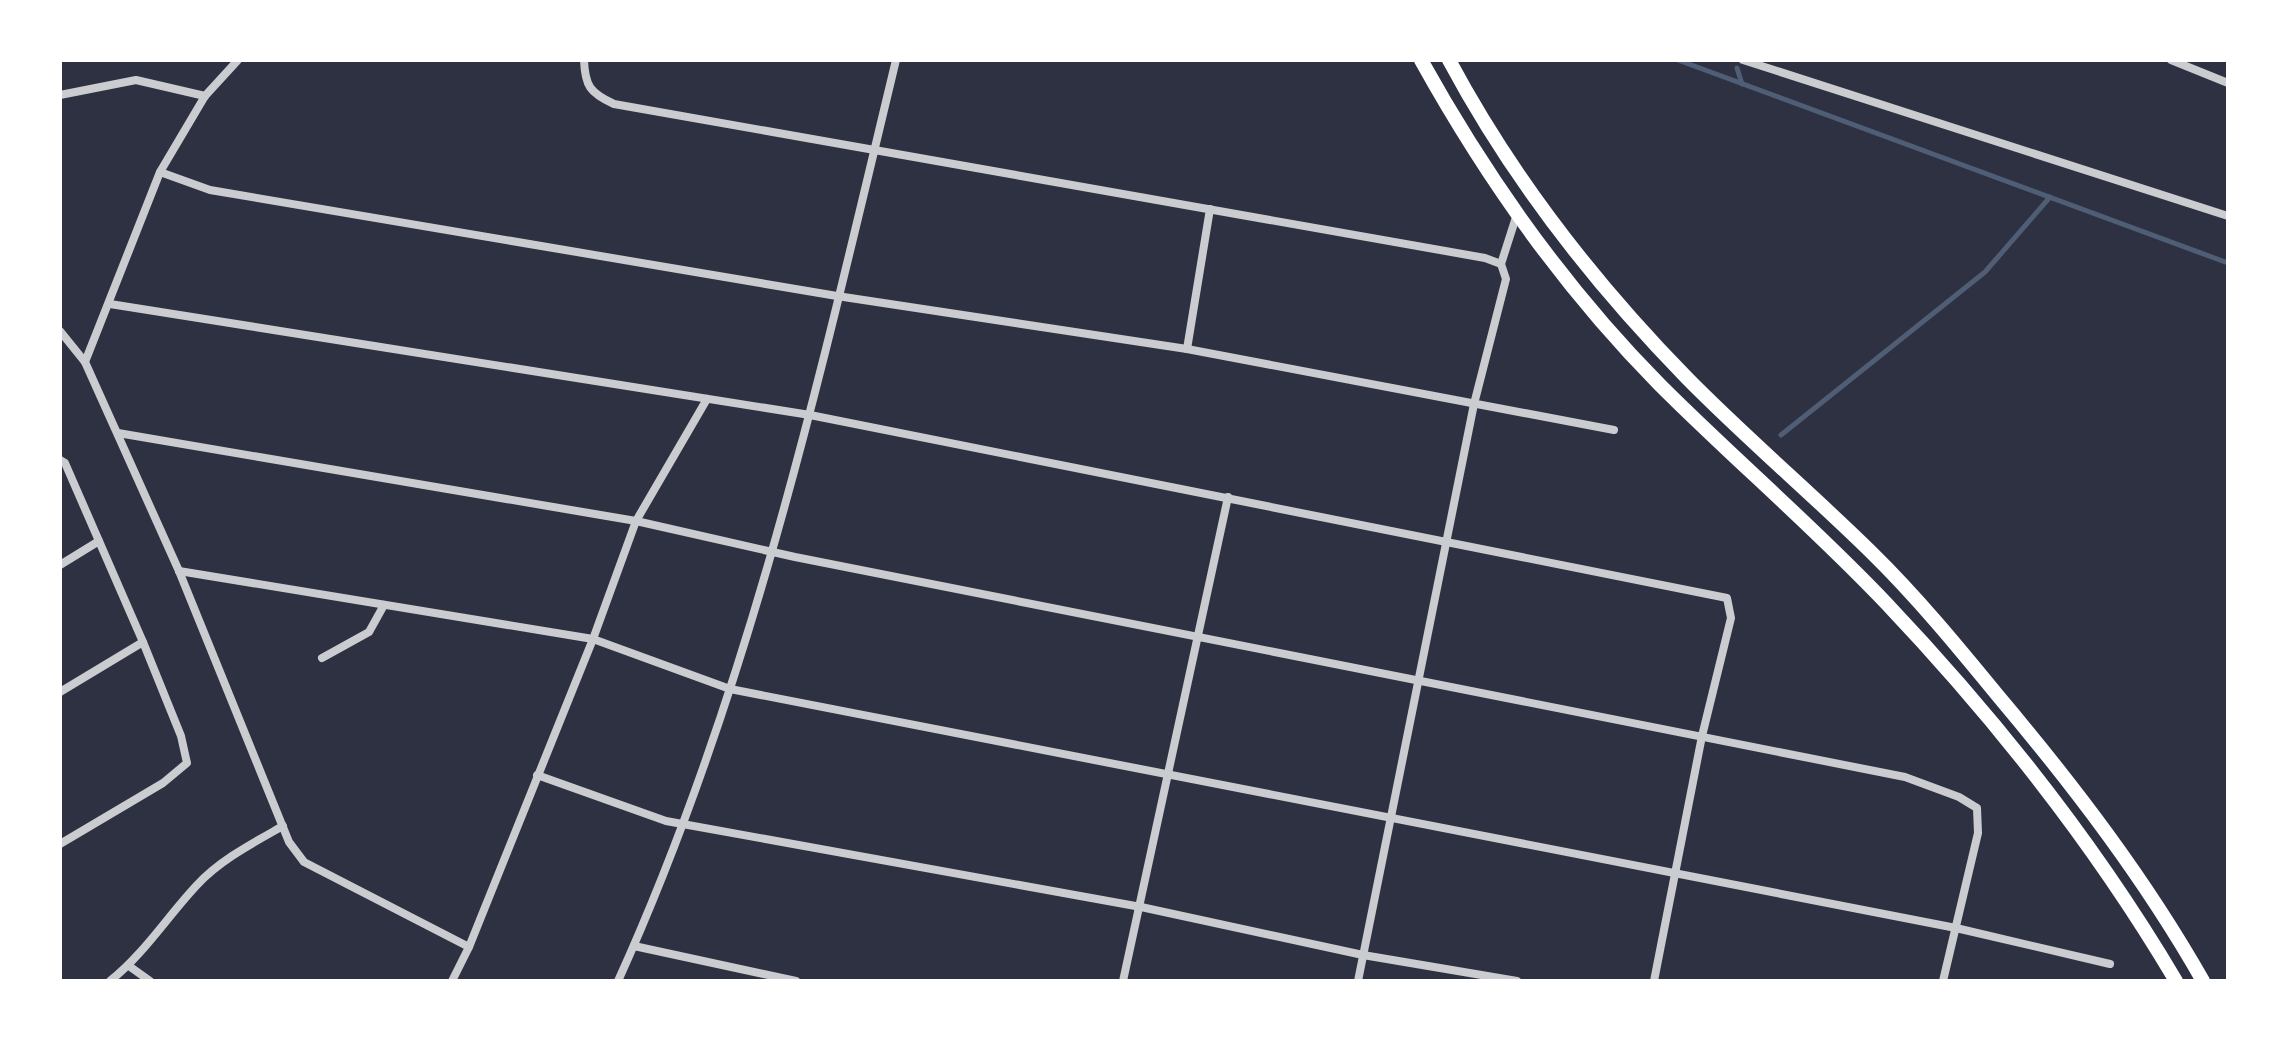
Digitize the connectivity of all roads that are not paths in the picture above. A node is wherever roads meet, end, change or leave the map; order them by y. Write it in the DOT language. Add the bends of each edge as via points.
graph roads {
  1 [pos="238,60"];
  2 [pos="584,60"];
  3 [pos="896,60"];
  4 [pos="1421,60"];
  5 [pos="1449,60"];
  6 [pos="1743,60"];
  7 [pos="2171,60"];
  8 [pos="2228,83"];
  9 [pos="60,95"];
  10 [pos="205,96"];
  11 [pos="874,150"];
  12 [pos="160,172"];
  13 [pos="1210,209"];
  14 [pos="1517,214"];
  15 [pos="2228,216"];
  16 [pos="1501,264"];
  17 [pos="837,296"];
  18 [pos="110,304"];
  19 [pos="60,331"];
  20 [pos="1187,349"];
  21 [pos="85,362"];
  22 [pos="707,399"];
  23 [pos="1474,404"];
  24 [pos="810,415"];
  25 [pos="1614,430"];
  26 [pos="118,433"];
  27 [pos="60,460"];
  28 [pos="1228,497"];
  29 [pos="636,521"];
  30 [pos="99,541"];
  31 [pos="1447,541"];
  32 [pos="770,552"];
  33 [pos="60,565"];
  34 [pos="179,571"];
  35 [pos="384,605"];
  36 [pos="1197,637"];
  37 [pos="593,639"];
  38 [pos="143,642"];
  39 [pos="322,658"];
  40 [pos="1419,681"];
  41 [pos="730,689"];
  42 [pos="60,692"];
  43 [pos="1702,736"];
  44 [pos="537,775"];
  45 [pos="1170,775"];
  46 [pos="1391,818"];
  47 [pos="683,824"];
  48 [pos="283,826"];
  49 [pos="60,844"];
  50 [pos="1675,875"];
  51 [pos="1141,907"];
  52 [pos="1956,928"];
  53 [pos="634,946"];
  54 [pos="469,947"];
  55 [pos="1363,955"];
  56 [pos="2110,964"];
  57 [pos="129,966"];
  58 [pos="110,981"];
  59 [pos="150,981"];
  60 [pos="452,981"];
  61 [pos="618,981"];
  62 [pos="796,981"];
  63 [pos="1123,981"];
  64 [pos="1358,981"];
  65 [pos="1517,981"];
  66 [pos="1654,981"];
  67 [pos="1943,981"];
  68 [pos="2176,981"];
  69 [pos="2203,981"];
  1 -- 10 [label="street"];
  2 -- 11 [label="street" via="585,83 594,95 614,104"];
  3 -- 11 [label="street"];
  4 -- 14 [label="main road" via="1465,139"];
  5 -- 69 [label="main road" via="1542,208 1617,300 1687,378 1873,553 2027,730 2096,816"];
  6 -- 15 [label="street"];
  7 -- 8 [label="street"];
  9 -- 10 [label="street" via="136,80"];
  10 -- 12 [label="street"];
  11 -- 13 [label="street"];
  11 -- 17 [label="street"];
  12 -- 17 [label="street" via="210,190"];
  12 -- 18 [label="street"];
  13 -- 16 [label="street"];
  13 -- 20 [label="street"];
  14 -- 16 [label="street"];
  14 -- 68 [label="main road" via="1659,384 1801,516 1980,707 2097,859"];
  16 -- 23 [label="street" via="1506,279"];
  17 -- 20 [label="street"];
  17 -- 24 [label="street"];
  18 -- 21 [label="street"];
  18 -- 22 [label="street"];
  19 -- 21 [label="street"];
  20 -- 23 [label="street"];
  21 -- 26 [label="street"];
  22 -- 24 [label="street"];
  22 -- 29 [label="street"];
  23 -- 25 [label="street"];
  23 -- 31 [label="street"];
  24 -- 28 [label="street"];
  24 -- 32 [label="street"];
  26 -- 29 [label="street"];
  26 -- 34 [label="street"];
  27 -- 30 [label="street"];
  28 -- 31 [label="street"];
  28 -- 36 [label="street"];
  29 -- 32 [label="street"];
  29 -- 37 [label="street"];
  30 -- 33 [label="street"];
  30 -- 38 [label="street"];
  31 -- 40 [label="street"];
  31 -- 43 [label="street" via="1727,598 1731,618"];
  32 -- 36 [label="street"];
  32 -- 41 [label="street"];
  34 -- 35 [label="street"];
  34 -- 48 [label="street"];
  35 -- 37 [label="street"];
  35 -- 39 [label="street" via="369,632"];
  36 -- 40 [label="street"];
  36 -- 45 [label="street"];
  37 -- 41 [label="street"];
  37 -- 44 [label="street"];
  38 -- 42 [label="street"];
  38 -- 49 [label="street" via="187,763"];
  40 -- 43 [label="street"];
  40 -- 46 [label="street"];
  41 -- 45 [label="street"];
  41 -- 47 [label="street"];
  43 -- 50 [label="street"];
  43 -- 52 [label="street" via="1905,777 1977,808 1978,833"];
  44 -- 47 [label="street"];
  44 -- 54 [label="street"];
  45 -- 46 [label="street"];
  45 -- 51 [label="street"];
  46 -- 50 [label="street"];
  46 -- 55 [label="street"];
  47 -- 51 [label="street"];
  47 -- 53 [label="street"];
  48 -- 54 [label="street" via="304,862"];
  48 -- 57 [label="street" via="199,882"];
  50 -- 52 [label="street"];
  50 -- 66 [label="street"];
  51 -- 55 [label="street"];
  51 -- 63 [label="street"];
  52 -- 56 [label="street"];
  52 -- 67 [label="street"];
  53 -- 61 [label="street"];
  53 -- 62 [label="street"];
  54 -- 60 [label="street"];
  55 -- 64 [label="street"];
  55 -- 65 [label="street"];
  57 -- 58 [label="street"];
  57 -- 59 [label="street"];
}
